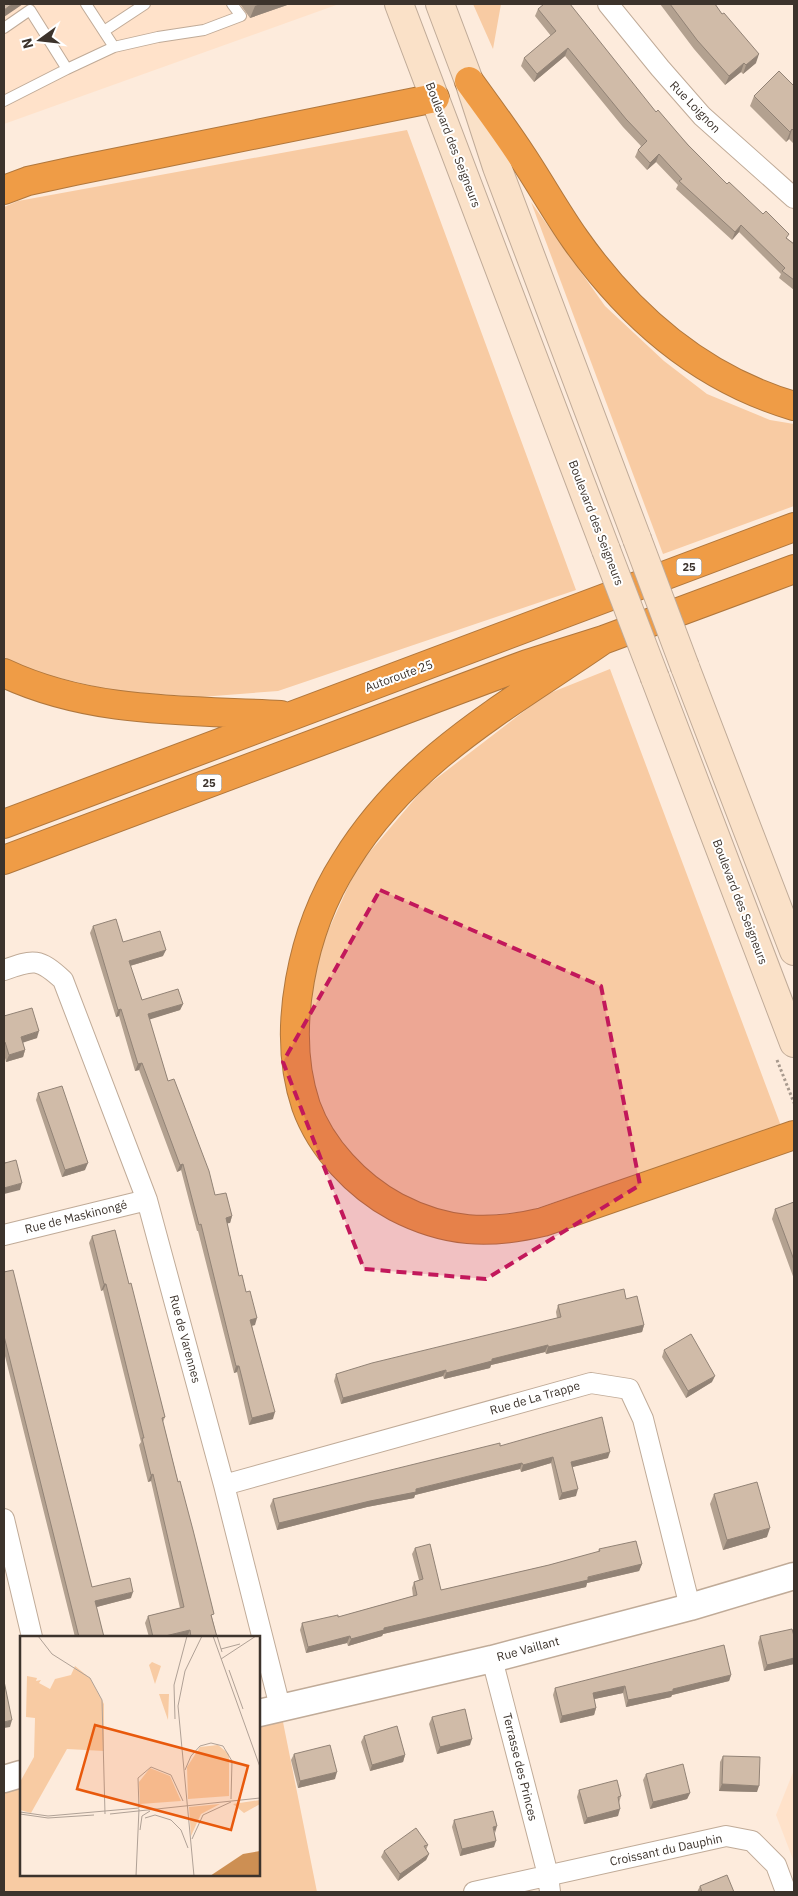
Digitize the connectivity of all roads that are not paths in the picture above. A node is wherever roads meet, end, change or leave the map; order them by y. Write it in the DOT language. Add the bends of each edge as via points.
graph roads {
  1 [pos="86,4"];
  2 [pos="145,4"];
  3 [pos="232,4"];
  4 [pos="399,4"];
  5 [pos="440,4"];
  6 [pos="608,4"];
  7 [pos="4,28"];
  8 [pos="104,31"];
  9 [pos="114,47"];
  10 [pos="67,68"];
  11 [pos="469,81"];
  12 [pos="435,98"];
  13 [pos="4,101"];
  14 [pos="4,190"];
  15 [pos="794,198"];
  16 [pos="794,406"];
  17 [pos="794,527"];
  18 [pos="794,568"];
  19 [pos="603,640"];
  20 [pos="4,674"];
  21 [pos="292,716"];
  22 [pos="4,824"];
  23 [pos="4,860"];
  24 [pos="791,941"];
  25 [pos="4,970"];
  26 [pos="794,1043"];
  27 [pos="794,1135"];
  28 [pos="147,1200"];
  29 [pos="4,1235"];
  30 [pos="224,1485"];
  31 [pos="4,1519"];
  32 [pos="794,1576"];
  33 [pos="690,1607"];
  34 [pos="32,1636"];
  35 [pos="254,1636"];
  36 [pos="492,1659"];
  37 [pos="260,1665"];
  38 [pos="269,1710"];
  39 [pos="20,1774"];
  40 [pos="4,1779"];
  41 [pos="549,1883"];
  42 [pos="474,1892"];
  43 [pos="786,1892"];
  1 -- 8 [label="lane"];
  2 -- 8 [label="lane"];
  3 -- 9 [label="lane" via="241,16 204,30"];
  4 -- 12 [label="main road, Boulevard des Seigneurs"];
  5 -- 11 [label="main road"];
  6 -- 15 [label="street, Rue Loignon" via="702,116"];
  7 -- 10 [label="lane" via="30,10"];
  8 -- 9 [label="lane"];
  9 -- 10 [label="lane"];
  10 -- 13 [label="lane"];
  11 -- 16 [label="highway" via="522,155 576,241 631,306 680,350 712,371 753,392"];
  11 -- 24 [label="main road, bridge" via="497,168"];
  12 -- 14 [label="highway" via="74,171"];
  12 -- 26 [label="main road, Boulevard des Seigneurs, bridge"];
  17 -- 21 [label="highway, Autoroute 25 / 25"];
  18 -- 19 [label="highway, 25"];
  19 -- 23 [label="highway, 25" via="527,664"];
  19 -- 27 [label="highway" via="480,723 424,767 381,812 344,864 319,914 306,953 298,999 296,1052 306,1105 331,1150 358,1180 388,1202 422,1220 463,1230 502,1230 543,1222"];
  20 -- 21 [label="highway" via="62,694 124,707"];
  21 -- 22 [label="highway, Autoroute 25 / 25"];
  25 -- 28 [label="street, Rue de Varennes" via="26,962 47,966 63,980"];
  28 -- 29 [label="street, Rue de Maskinongé"];
  28 -- 30 [label="street, Rue de Varennes"];
  30 -- 33 [label="street, Rue de La Trappe" via="591,1383 629,1390 643,1419"];
  30 -- 35 [label="street, Rue de Varennes"];
  31 -- 34 [label="street"];
  32 -- 33 [label="street, Rue Vaillant"];
  33 -- 36 [label="street, Rue Vaillant"];
  36 -- 38 [label="street, Rue Vaillant"];
  36 -- 41 [label="street, Terrasse des Princes"];
  37 -- 38 [label="street, Rue de Varennes"];
  39 -- 40 [label="street"];
  41 -- 42 [label="street"];
  41 -- 43 [label="street, Croissant du Dauphin" via="726,1836 752,1841 776,1865"];
}
